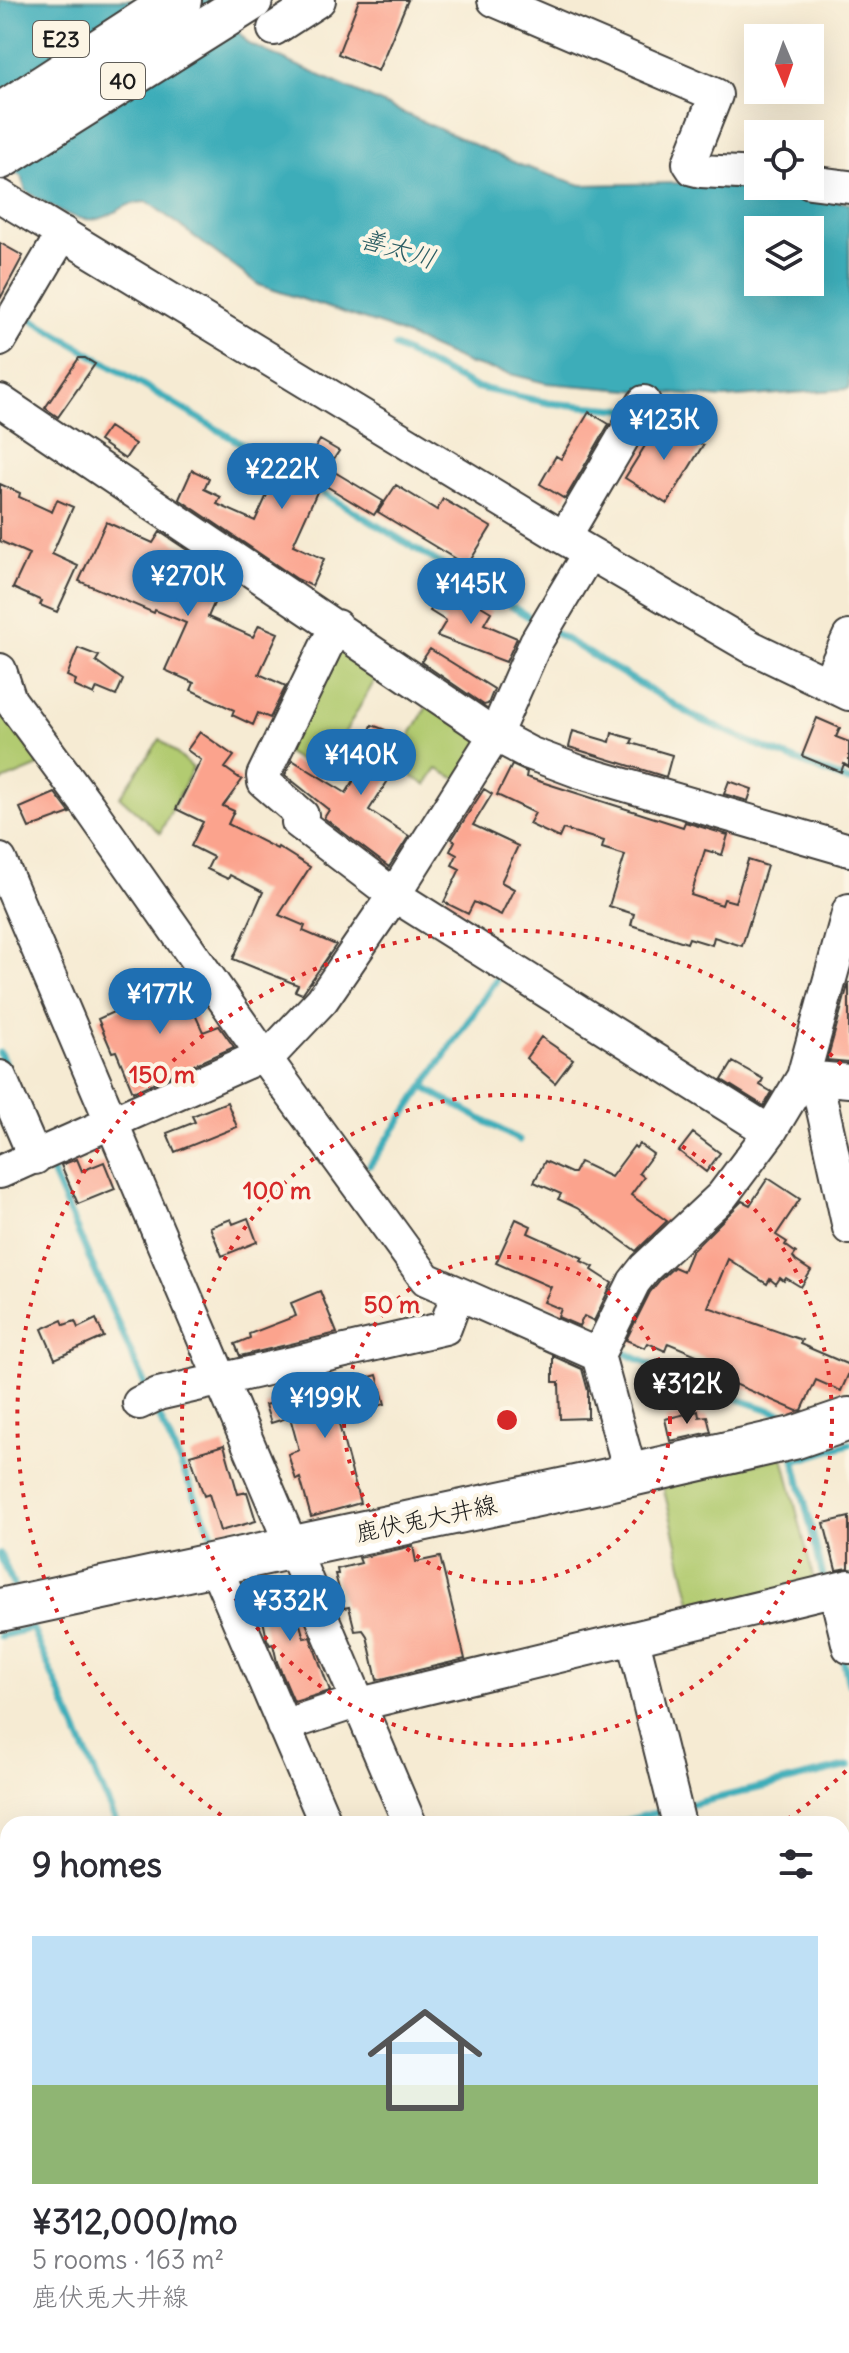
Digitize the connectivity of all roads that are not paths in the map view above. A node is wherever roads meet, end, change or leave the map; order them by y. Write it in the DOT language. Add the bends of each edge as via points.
graph roads {
  1 [pos="122,0"];
  2 [pos="179,0"];
  3 [pos="319,0"];
  4 [pos="494,0"];
  5 [pos="257,11"];
  6 [pos="0,79"];
  7 [pos="0,116"];
  8 [pos="0,158"];
  9 [pos="744,173"];
  10 [pos="824,184"];
  11 [pos="849,187"];
  12 [pos="0,196"];
  13 [pos="63,233"];
  14 [pos="0,340"];
  15 [pos="0,401"];
  16 [pos="644,402"];
  17 [pos="576,546"];
  18 [pos="336,626"];
  19 [pos="849,637"];
  20 [pos="0,670"];
  21 [pos="838,688"];
  22 [pos="495,735"];
  23 [pos="849,850"];
  24 [pos="0,860"];
  25 [pos="394,895"];
  26 [pos="849,910"];
  27 [pos="270,1053"];
  28 [pos="0,1077"];
  29 [pos="810,1078"];
  30 [pos="849,1081"];
  31 [pos="112,1122"];
  32 [pos="770,1132"];
  33 [pos="44,1153"];
  34 [pos="0,1172"];
  35 [pos="849,1228"];
  36 [pos="458,1293"];
  37 [pos="602,1346"];
  38 [pos="220,1380"];
  39 [pos="148,1398"];
  40 [pos="849,1419"];
  41 [pos="631,1475"];
  42 [pos="291,1547"];
  43 [pos="214,1563"];
  44 [pos="842,1588"];
  45 [pos="0,1610"];
  46 [pos="633,1639"];
  47 [pos="849,1647"];
  48 [pos="360,1703"];
  49 [pos="290,1723"];
  50 [pos="323,1816"];
  51 [pos="407,1816"];
  52 [pos="677,1816"];
  1 -- 6 [label="highway, E23"];
  2 -- 7 [label="highway, E23"];
  3 -- 5 [label="street"];
  4 -- 9 [label="street" via="716,95 689,163 701,171"];
  5 -- 8 [label="main road, 40"];
  10 -- 11 [label="street"];
  12 -- 13 [label="street"];
  13 -- 14 [label="street"];
  13 -- 17 [label="street"];
  15 -- 18 [label="street"];
  16 -- 17 [label="street"];
  17 -- 21 [label="street" via="753,648"];
  17 -- 22 [label="street"];
  18 -- 22 [label="street"];
  18 -- 25 [label="street" via="264,782 302,815 298,822"];
  19 -- 21 [label="street"];
  20 -- 27 [label="street" via="10,700"];
  22 -- 23 [label="street" via="580,772"];
  22 -- 25 [label="street"];
  24 -- 31 [label="street"];
  25 -- 27 [label="street" via="322,1000"];
  25 -- 32 [label="street"];
  26 -- 29 [label="street"];
  27 -- 31 [label="street"];
  27 -- 36 [label="street" via="426,1279"];
  28 -- 33 [label="street"];
  29 -- 30 [label="street"];
  29 -- 32 [label="street"];
  29 -- 35 [label="street"];
  31 -- 33 [label="street"];
  31 -- 38 [label="street"];
  32 -- 37 [label="street" via="722,1196 634,1282"];
  33 -- 34 [label="street"];
  36 -- 37 [label="street"];
  36 -- 38 [label="street" via="445,1328"];
  37 -- 41 [label="street"];
  38 -- 39 [label="street"];
  38 -- 42 [label="street"];
  40 -- 41 [label="main road, 鹿伏兎大井線" via="793,1438"];
  41 -- 42 [label="main road, 鹿伏兎大井線"];
  42 -- 43 [label="main road, 鹿伏兎大井線"];
  42 -- 48 [label="street"];
  43 -- 45 [label="main road, 鹿伏兎大井線"];
  43 -- 49 [label="street"];
  44 -- 46 [label="street"];
  44 -- 47 [label="street"];
  46 -- 48 [label="street"];
  46 -- 52 [label="street"];
  48 -- 49 [label="street"];
  48 -- 51 [label="street"];
  49 -- 50 [label="street"];
}
